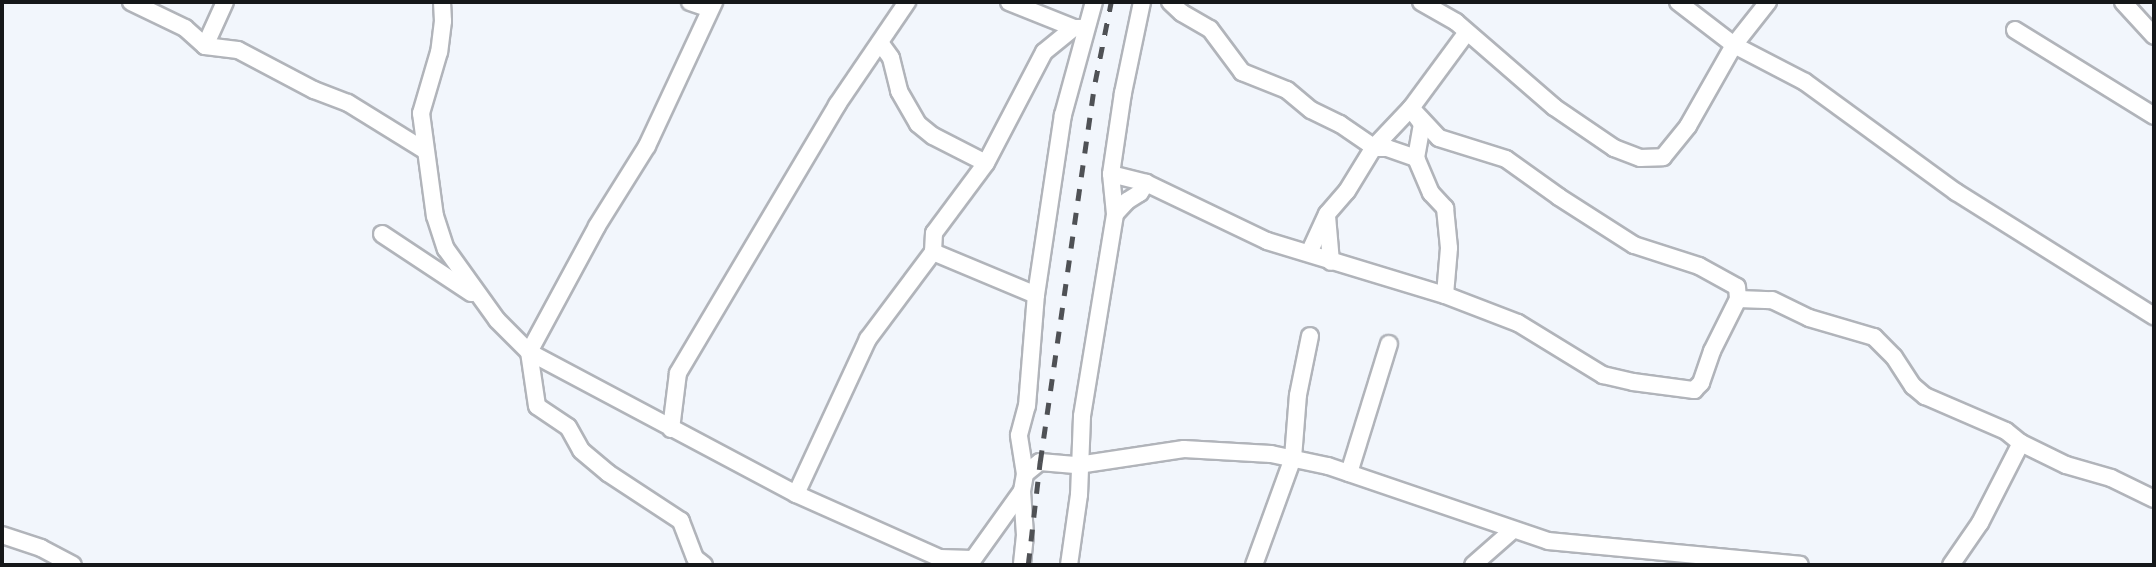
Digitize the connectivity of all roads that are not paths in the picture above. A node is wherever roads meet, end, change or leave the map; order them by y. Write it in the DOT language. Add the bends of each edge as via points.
graph roads {
  1 [pos="131,2"];
  2 [pos="225,2"];
  3 [pos="442,2"];
  4 [pos="690,2"];
  5 [pos="907,2"];
  6 [pos="1009,2"];
  7 [pos="1094,2"];
  8 [pos="1142,2"];
  9 [pos="1170,2"];
  10 [pos="1422,2"];
  11 [pos="1678,2"];
  12 [pos="1768,2"];
  13 [pos="2123,2"];
  14 [pos="712,6"];
  15 [pos="1081,27"];
  16 [pos="2015,30"];
  17 [pos="1467,32"];
  18 [pos="2154,36"];
  19 [pos="881,44"];
  20 [pos="1734,45"];
  21 [pos="205,46"];
  22 [pos="1411,108"];
  23 [pos="2154,116"];
  24 [pos="1374,148"];
  25 [pos="424,150"];
  26 [pos="1416,158"];
  27 [pos="986,163"];
  28 [pos="1111,174"];
  29 [pos="1146,183"];
  30 [pos="1115,214"];
  31 [pos="1327,214"];
  32 [pos="382,234"];
  33 [pos="933,252"];
  34 [pos="1309,253"];
  35 [pos="1331,262"];
  36 [pos="1036,295"];
  37 [pos="1445,295"];
  38 [pos="1738,299"];
  39 [pos="482,300"];
  40 [pos="2154,316"];
  41 [pos="1310,336"];
  42 [pos="1389,344"];
  43 [pos="529,352"];
  44 [pos="671,429"];
  45 [pos="2021,443"];
  46 [pos="1293,458"];
  47 [pos="1078,465"];
  48 [pos="1349,473"];
  49 [pos="1025,474"];
  50 [pos="1022,491"];
  51 [pos="796,494"];
  52 [pos="2154,499"];
  53 [pos="1513,530"];
  54 [pos="2,535"];
  55 [pos="1680,560"];
  56 [pos="934,562"];
  57 [pos="970,562"];
  58 [pos="697,563"];
  59 [pos="73,565"];
  60 [pos="1022,565"];
  61 [pos="1069,565"];
  62 [pos="1254,565"];
  63 [pos="1473,565"];
  64 [pos="1800,565"];
  65 [pos="1951,565"];
  1 -- 21 [label="street" via="185,28"];
  2 -- 21 [label="street"];
  3 -- 25 [label="street" via="439,52 421,113"];
  4 -- 14 [label="street"];
  5 -- 19 [label="street"];
  6 -- 15 [label="street"];
  7 -- 15 [label="street"];
  8 -- 28 [label="street"];
  9 -- 24 [label="street" via="1210,29 1242,72 1287,90"];
  10 -- 17 [label="street"];
  11 -- 20 [label="street"];
  12 -- 20 [label="street"];
  13 -- 18 [label="street"];
  14 -- 43 [label="street" via="647,146 597,226"];
  15 -- 27 [label="street" via="1045,52"];
  15 -- 36 [label="street" via="1082,44 1063,115"];
  16 -- 23 [label="street"];
  17 -- 20 [label="street" via="1554,107 1614,148 1640,158 1663,157 1688,126"];
  17 -- 22 [label="street"];
  19 -- 27 [label="street" via="918,124"];
  19 -- 44 [label="street" via="837,105 678,373"];
  20 -- 40 [label="street" via="1805,82 1956,192"];
  21 -- 25 [label="street" via="238,50 348,103"];
  22 -- 24 [label="street"];
  22 -- 26 [label="street" via="1422,124"];
  22 -- 38 [label="street" via="1439,138 1506,159 1634,245 1699,266 1737,287"];
  24 -- 26 [label="street"];
  24 -- 31 [label="street"];
  25 -- 39 [label="street" via="435,216 446,249"];
  26 -- 37 [label="street" via="1431,193 1445,208 1449,248"];
  27 -- 33 [label="street" via="934,233"];
  28 -- 29 [label="street"];
  28 -- 30 [label="street"];
  29 -- 30 [label="street"];
  29 -- 34 [label="street" via="1267,241"];
  30 -- 47 [label="street"];
  31 -- 34 [label="street"];
  31 -- 35 [label="street"];
  32 -- 39 [label="street"];
  33 -- 36 [label="street"];
  33 -- 51 [label="street" via="868,339"];
  34 -- 35 [label="street"];
  35 -- 37 [label="street"];
  36 -- 49 [label="street" via="1027,406 1019,435"];
  37 -- 38 [label="street" via="1518,323 1603,375 1681,390 1694,390 1701,383"];
  38 -- 45 [label="street" via="1772,300 1809,318 1874,337 1925,396 2006,431"];
  39 -- 43 [label="street"];
  41 -- 46 [label="street" via="1298,395"];
  42 -- 48 [label="street"];
  43 -- 44 [label="street"];
  43 -- 58 [label="street" via="537,406 568,426 581,450 608,473 681,521"];
  44 -- 51 [label="street"];
  45 -- 52 [label="street"];
  45 -- 65 [label="street" via="1980,523"];
  46 -- 47 [label="street" via="1184,449"];
  46 -- 48 [label="street"];
  46 -- 62 [label="street"];
  47 -- 49 [label="street" via="1040,462"];
  47 -- 61 [label="street" via="1079,495"];
  48 -- 53 [label="street"];
  49 -- 50 [label="street"];
  50 -- 57 [label="street"];
  50 -- 60 [label="street"];
  51 -- 56 [label="street"];
  53 -- 55 [label="street" via="1548,541"];
  53 -- 63 [label="street"];
  54 -- 59 [label="street"];
  55 -- 64 [label="street"];
  56 -- 57 [label="street"];
}
